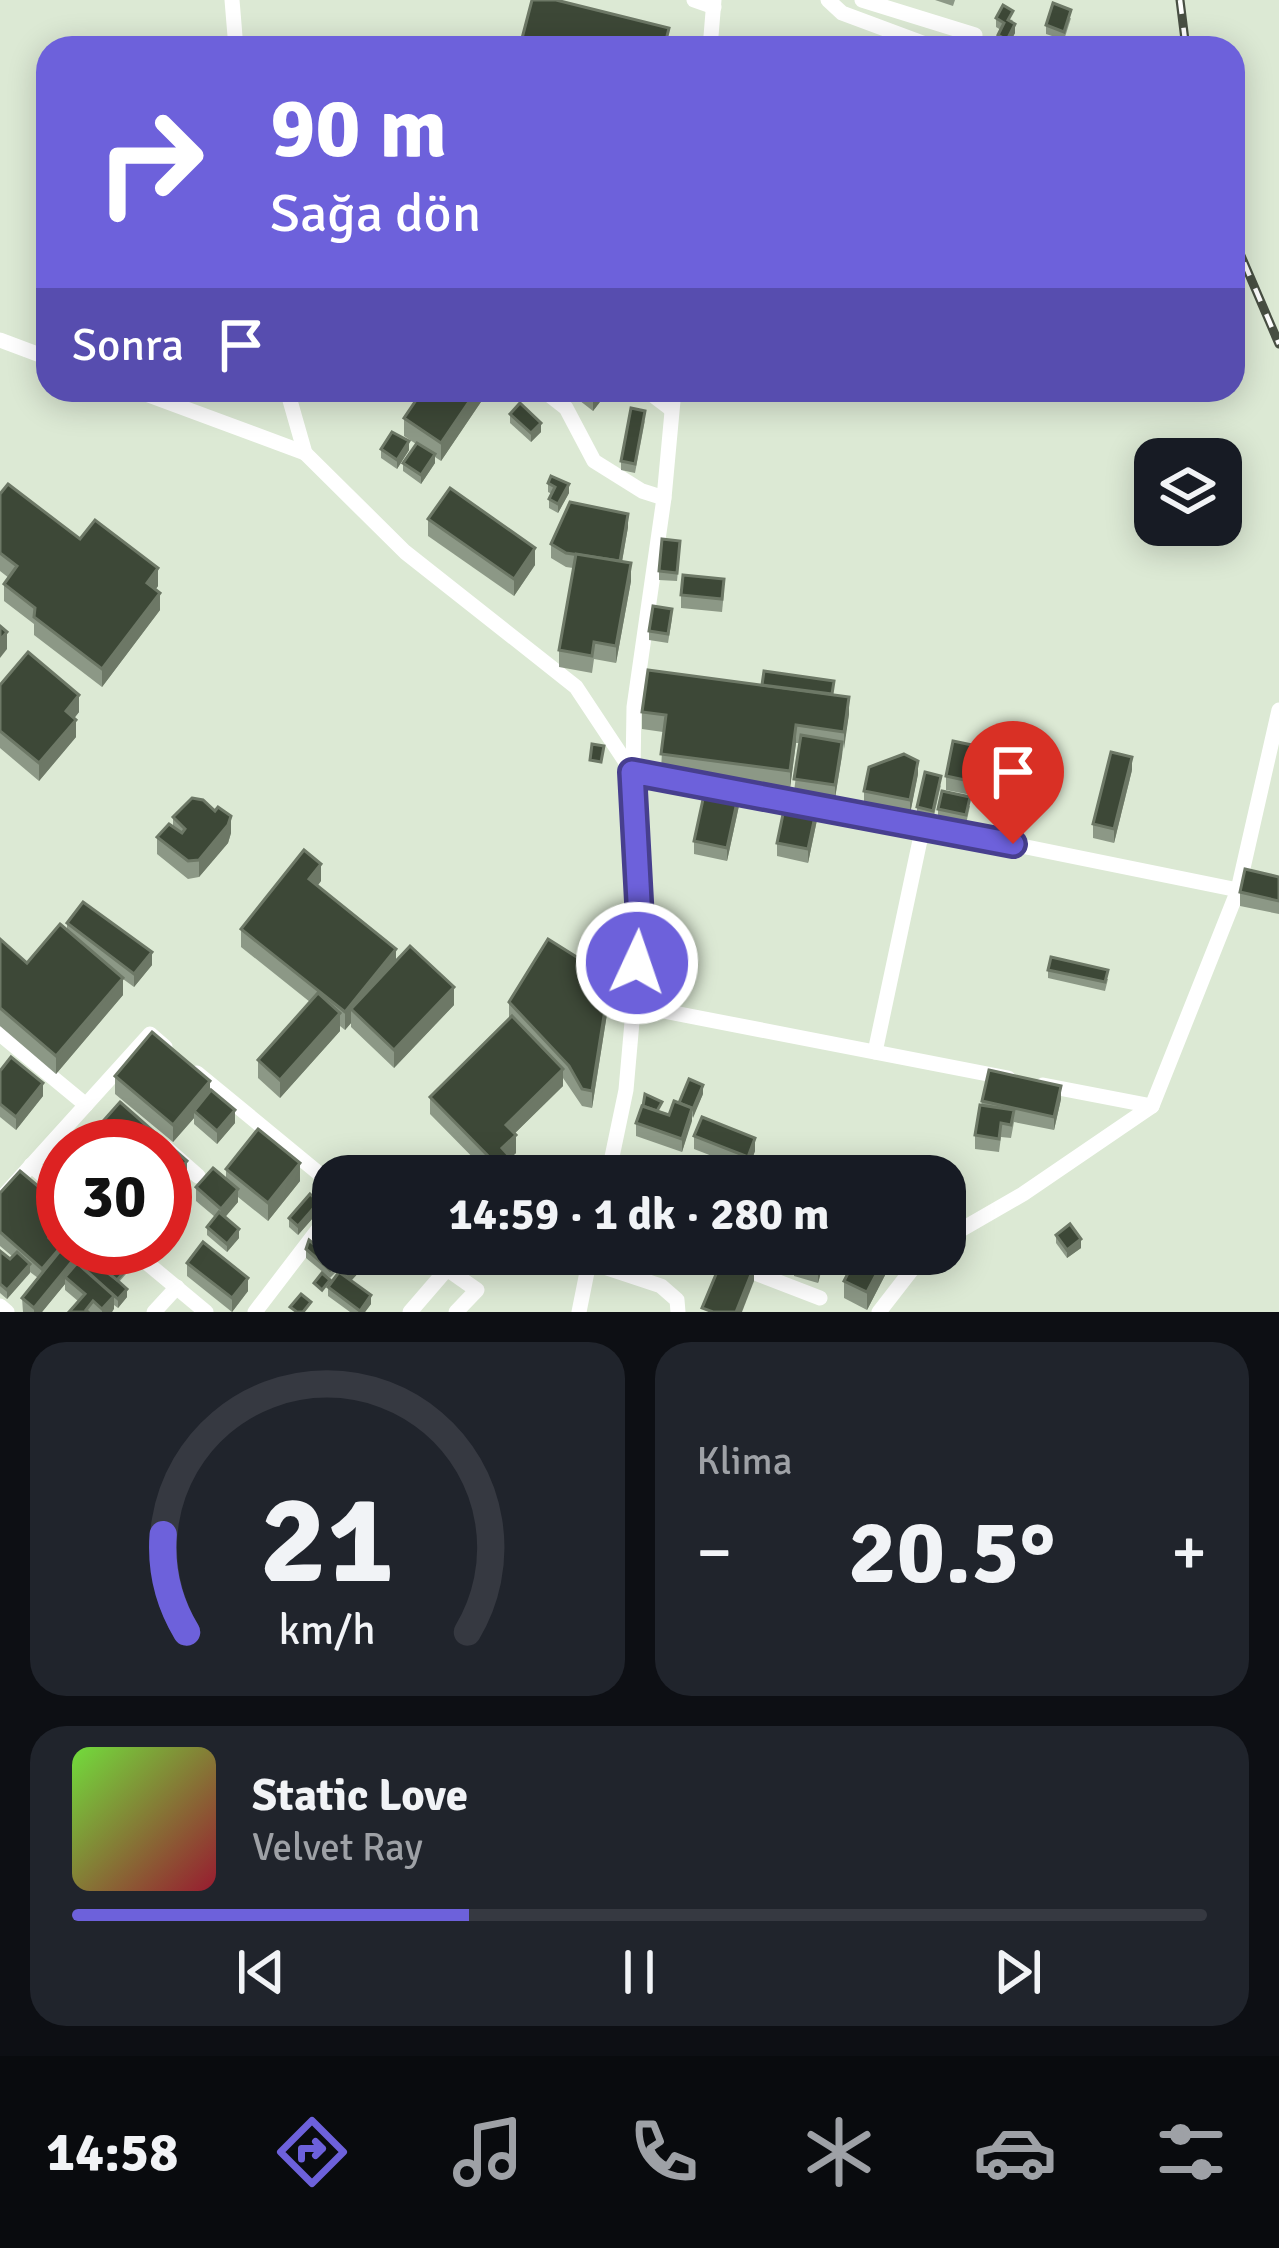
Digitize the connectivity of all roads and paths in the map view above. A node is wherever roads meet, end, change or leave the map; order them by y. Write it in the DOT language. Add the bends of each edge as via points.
graph roads {
  1 [pos="232,0"];
  2 [pos="694,0"];
  3 [pos="828,0"];
  4 [pos="862,0"];
  5 [pos="714,4"];
  6 [pos="975,35"];
  7 [pos="235,36"];
  8 [pos="711,36"];
  9 [pos="904,36"];
  10 [pos="0,340"];
  11 [pos="36,354"];
  12 [pos="167,402"];
  13 [pos="290,402"];
  14 [pos="558,402"];
  15 [pos="662,402"];
  16 [pos="672,402"];
  17 [pos="671,409"];
  18 [pos="305,454"];
  19 [pos="664,498"];
  20 [pos="1279,710"];
  21 [pos="632,772"];
  22 [pos="923,826"];
  23 [pos="1238,890"];
  24 [pos="634,1005"];
  25 [pos="0,1034"];
  26 [pos="875,1052"];
  27 [pos="98,1091"];
  28 [pos="86,1105"];
  29 [pos="115,1105"];
  30 [pos="1152,1106"];
  31 [pos="612,1155"];
  32 [pos="31,1165"];
  33 [pos="312,1167"];
  34 [pos="36,1169"];
  35 [pos="192,1170"];
  36 [pos="198,1175"];
  37 [pos="0,1200"];
  38 [pos="966,1228"];
  39 [pos="312,1237"];
  40 [pos="162,1275"];
  41 [pos="587,1275"];
  42 [pos="633,1275"];
  43 [pos="760,1275"];
  44 [pos="908,1275"];
  45 [pos="177,1287"];
  46 [pos="820,1298"];
  47 [pos="154,1312"];
  48 [pos="206,1312"];
  49 [pos="255,1312"];
  50 [pos="410,1312"];
  51 [pos="456,1312"];
  52 [pos="579,1312"];
  53 [pos="678,1312"];
  54 [pos="879,1312"];
  1 -- 7 [label="street"];
  2 -- 5 [label="street"];
  3 -- 9 [label="street"];
  4 -- 6 [label="street"];
  5 -- 8 [label="street"];
  10 -- 11 [label="street"];
  12 -- 18 [label="street"];
  13 -- 18 [label="street"];
  14 -- 19 [label="street" via="594,461"];
  15 -- 17 [label="street"];
  16 -- 17 [label="street"];
  17 -- 19 [label="street"];
  18 -- 21 [label="street" via="405,552 576,687"];
  19 -- 21 [label="street" via="642,629"];
  20 -- 23 [label="street"];
  21 -- 22 [label="street"];
  21 -- 24 [label="street" via="640,920"];
  22 -- 23 [label="street"];
  22 -- 26 [label="street"];
  23 -- 30 [label="street"];
  24 -- 26 [label="street"];
  24 -- 31 [label="street"];
  25 -- 28 [label="street"];
  26 -- 30 [label="street"];
  27 -- 28 [label="street"];
  27 -- 29 [label="street"];
  27 -- 33 [label="street" via="149,1034"];
  28 -- 32 [label="street"];
  30 -- 38 [label="street"];
  32 -- 34 [label="street"];
  32 -- 37 [label="street"];
  35 -- 36 [label="street"];
  39 -- 49 [label="street"];
  40 -- 45 [label="street"];
  41 -- 52 [label="street"];
  42 -- 53 [label="street" via="661,1286"];
  43 -- 46 [label="street"];
  44 -- 54 [label="street"];
  45 -- 47 [label="street"];
  45 -- 48 [label="street"];
  50 -- 51 [label="street" via="447,1269 477,1290"];
}
